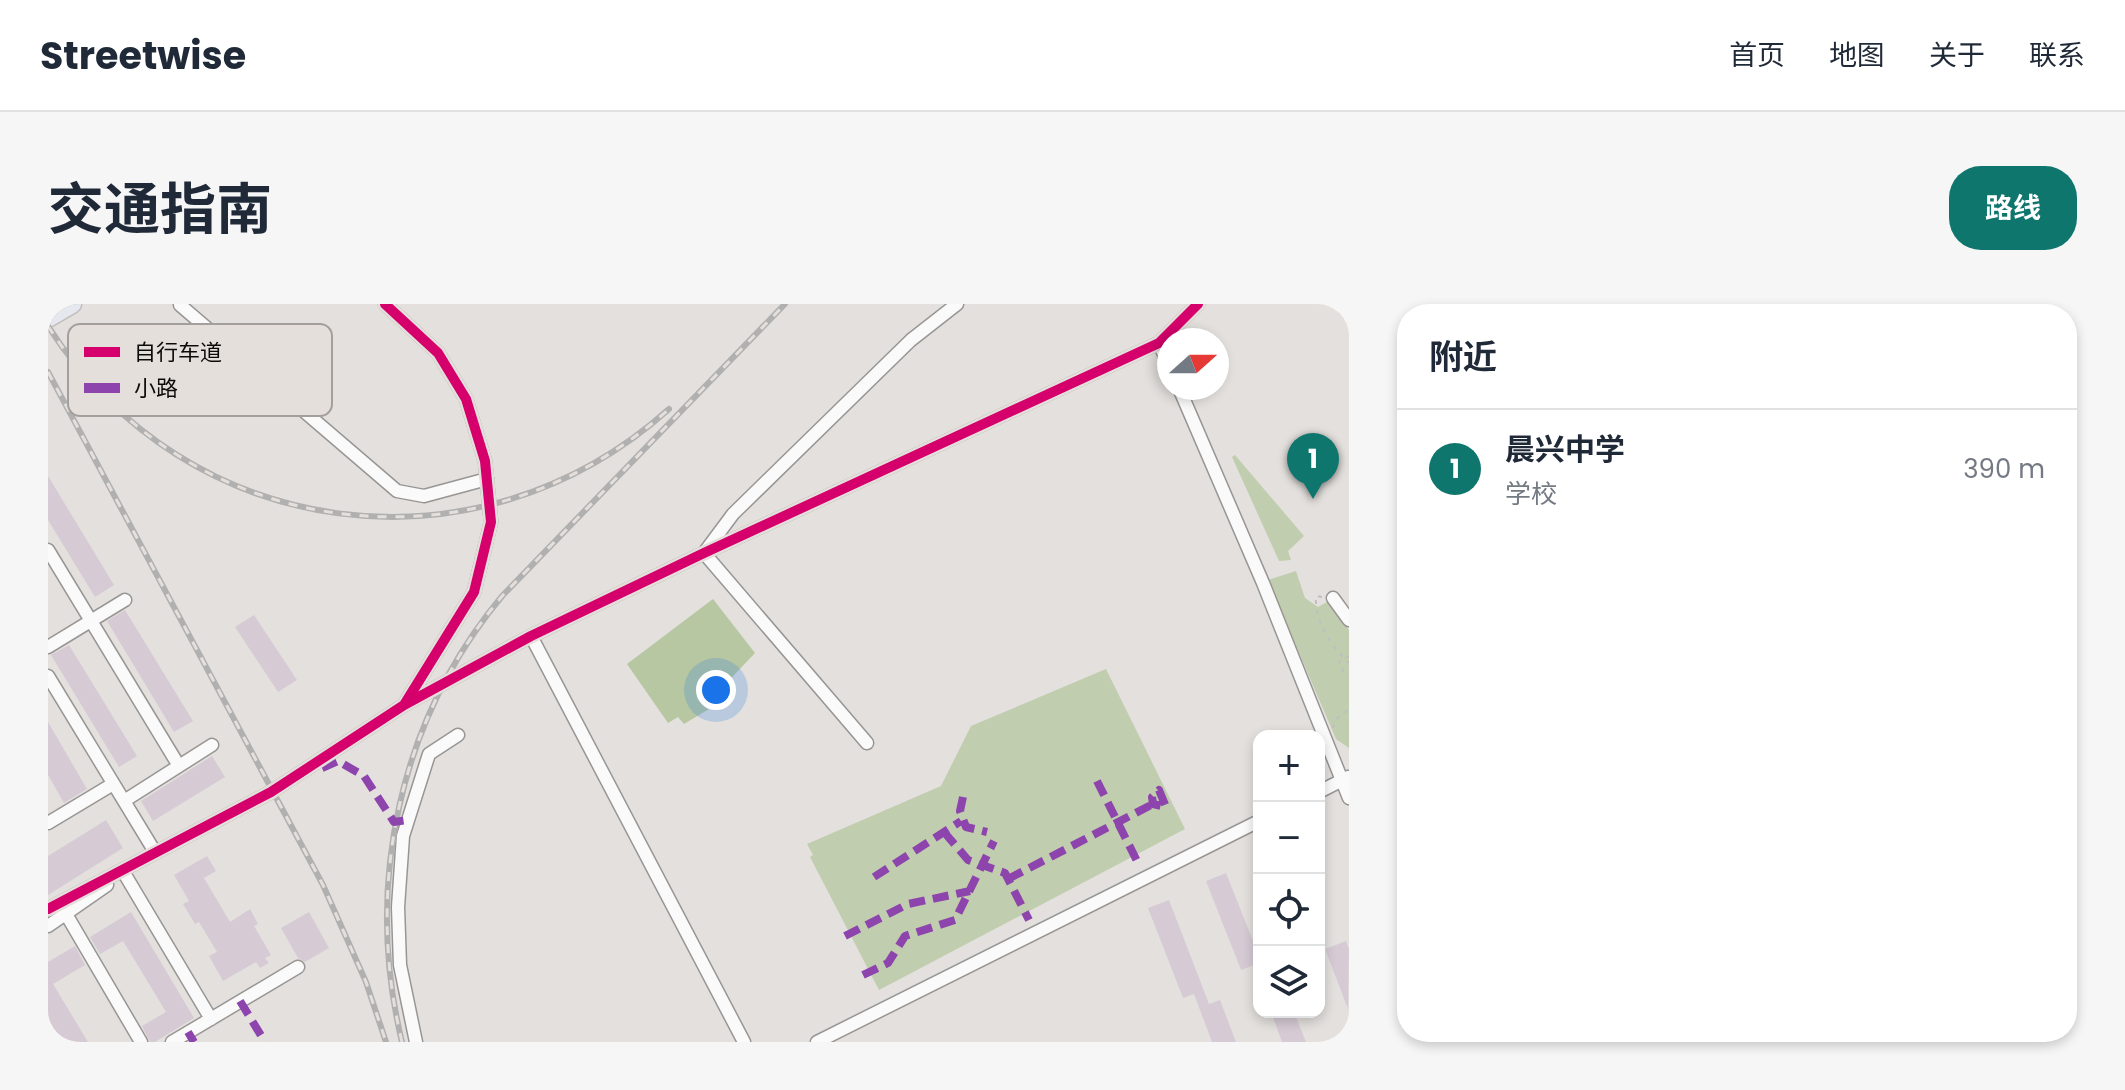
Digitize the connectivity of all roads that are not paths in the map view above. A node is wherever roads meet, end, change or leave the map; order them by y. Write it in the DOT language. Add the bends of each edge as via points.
graph roads {
  1 [pos="72,304"];
  2 [pos="385,304"];
  3 [pos="957,304"];
  4 [pos="1198,304"];
  5 [pos="180,305"];
  6 [pos="48,318"];
  7 [pos="202,324"];
  8 [pos="1174,328"];
  9 [pos="1157,344"];
  10 [pos="1184,400"];
  11 [pos="310,416"];
  12 [pos="487,479"];
  13 [pos="733,514"];
  14 [pos="747,533"];
  15 [pos="48,550"];
  16 [pos="704,553"];
  17 [pos="1333,598"];
  18 [pos="125,600"];
  19 [pos="1349,620"];
  20 [pos="91,621"];
  21 [pos="531,636"];
  22 [pos="48,647"];
  23 [pos="48,676"];
  24 [pos="404,705"];
  25 [pos="458,735"];
  26 [pos="867,743"];
  27 [pos="212,745"];
  28 [pos="179,766"];
  29 [pos="1346,778"];
  30 [pos="113,784"];
  31 [pos="1325,789"];
  32 [pos="1349,798"];
  33 [pos="124,801"];
  34 [pos="48,823"];
  35 [pos="1253,824"];
  36 [pos="155,852"];
  37 [pos="124,873"];
  38 [pos="48,909"];
  39 [pos="66,914"];
  40 [pos="48,926"];
  41 [pos="298,967"];
  42 [pos="211,1019"];
  43 [pos="191,1037"];
  44 [pos="141,1042"];
  45 [pos="172,1042"];
  46 [pos="416,1042"];
  47 [pos="744,1042"];
  48 [pos="817,1042"];
  1 -- 6 [label="highway"];
  2 -- 12 [label="street" via="438,353 466,399"];
  3 -- 13 [label="street" via="911,340"];
  4 -- 8 [label="street"];
  5 -- 7 [label="street"];
  9 -- 14 [label="street"];
  10 -- 29 [label="street"];
  11 -- 12 [label="street" via="397,491 424,496"];
  12 -- 24 [label="street" via="491,522 474,592"];
  13 -- 14 [label="street"];
  13 -- 16 [label="street"];
  14 -- 16 [label="street"];
  15 -- 20 [label="street"];
  16 -- 21 [label="street"];
  16 -- 26 [label="street"];
  17 -- 19 [label="street"];
  18 -- 20 [label="street"];
  20 -- 22 [label="street"];
  20 -- 28 [label="street"];
  21 -- 24 [label="street"];
  21 -- 47 [label="street"];
  23 -- 30 [label="street"];
  24 -- 36 [label="street" via="271,792"];
  25 -- 46 [label="street" via="429,754 403,836 400,965"];
  27 -- 28 [label="street"];
  28 -- 33 [label="street"];
  29 -- 31 [label="street"];
  29 -- 32 [label="street"];
  30 -- 33 [label="street"];
  30 -- 34 [label="street"];
  33 -- 36 [label="street"];
  35 -- 48 [label="street"];
  36 -- 37 [label="street"];
  36 -- 38 [label="street"];
  37 -- 39 [label="street"];
  37 -- 42 [label="street"];
  39 -- 40 [label="street"];
  39 -- 44 [label="street"];
  41 -- 42 [label="street"];
  42 -- 43 [label="street"];
  43 -- 45 [label="street"];
}
